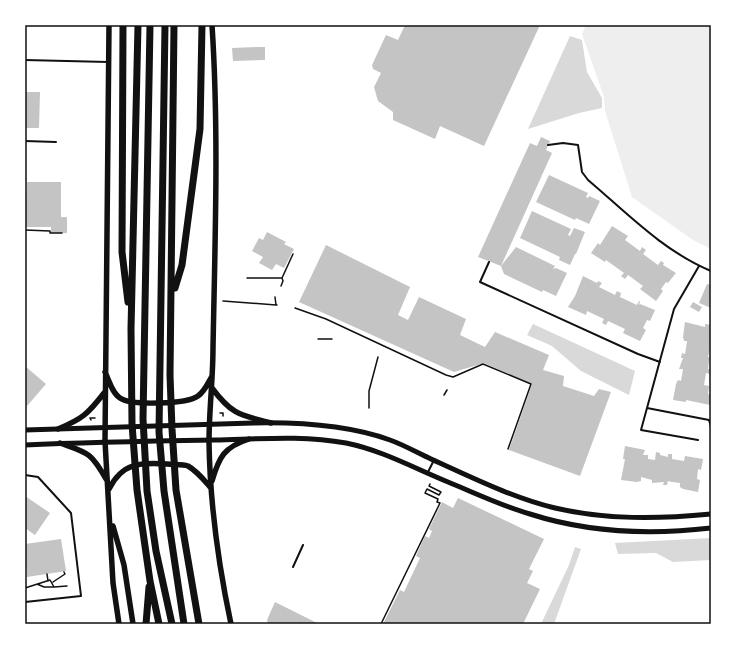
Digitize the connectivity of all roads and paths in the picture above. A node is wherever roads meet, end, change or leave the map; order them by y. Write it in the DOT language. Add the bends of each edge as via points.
graph roads {
  1 [pos="109,25"];
  2 [pos="124,25"];
  3 [pos="138,25"];
  4 [pos="150,25"];
  5 [pos="165,25"];
  6 [pos="174,25"];
  7 [pos="202,25"];
  8 [pos="212,25"];
  9 [pos="25,60"];
  10 [pos="109,62"];
  11 [pos="25,141"];
  12 [pos="56,142"];
  13 [pos="548,145"];
  14 [pos="25,230"];
  15 [pos="62,233"];
  16 [pos="293,254"];
  17 [pos="489,262"];
  18 [pos="699,266"];
  19 [pos="711,271"];
  20 [pos="247,278"];
  21 [pos="282,278"];
  22 [pos="281,286"];
  23 [pos="172,296"];
  24 [pos="275,297"];
  25 [pos="222,301"];
  26 [pos="295,308"];
  27 [pos="131,329"];
  28 [pos="318,339"];
  29 [pos="332,339"];
  30 [pos="378,357"];
  31 [pos="660,362"];
  32 [pos="104,370"];
  33 [pos="213,373"];
  34 [pos="212,388"];
  35 [pos="447,390"];
  36 [pos="104,393"];
  37 [pos="444,395"];
  38 [pos="369,408"];
  39 [pos="647,408"];
  40 [pos="220,413"];
  41 [pos="223,416"];
  42 [pos="95,418"];
  43 [pos="91,420"];
  44 [pos="271,422"];
  45 [pos="210,425"];
  46 [pos="105,427"];
  47 [pos="711,427"];
  48 [pos="58,429"];
  49 [pos="25,430"];
  50 [pos="249,439"];
  51 [pos="209,440"];
  52 [pos="698,440"];
  53 [pos="105,441"];
  54 [pos="60,443"];
  55 [pos="25,445"];
  56 [pos="508,449"];
  57 [pos="434,460"];
  58 [pos="427,473"];
  59 [pos="25,475"];
  60 [pos="108,482"];
  61 [pos="430,484"];
  62 [pos="211,488"];
  63 [pos="108,490"];
  64 [pos="711,514"];
  65 [pos="110,515"];
  66 [pos="711,528"];
  67 [pos="303,545"];
  68 [pos="293,567"];
  69 [pos="64,572"];
  70 [pos="47,574"];
  71 [pos="48,581"];
  72 [pos="150,581"];
  73 [pos="53,582"];
  74 [pos="25,583"];
  75 [pos="36,584"];
  76 [pos="67,586"];
  77 [pos="54,587"];
  78 [pos="26,588"];
  79 [pos="25,602"];
  80 [pos="119,624"];
  81 [pos="133,624"];
  82 [pos="146,624"];
  83 [pos="159,624"];
  84 [pos="172,624"];
  85 [pos="184,624"];
  86 [pos="199,624"];
  87 [pos="231,624"];
  88 [pos="381,624"];
  1 -- 10 [label="main road"];
  2 -- 27 [label="highway" via="122,252"];
  3 -- 27 [label="highway"];
  4 -- 84 [label="highway" via="143,419 147,491 156,551"];
  5 -- 85 [label="highway" via="159,432 164,491"];
  6 -- 23 [label="highway"];
  7 -- 23 [label="highway" via="200,129 182,266"];
  8 -- 33 [label="main road" via="216,94"];
  9 -- 10 [label="lane"];
  10 -- 32 [label="main road"];
  11 -- 12 [label="lane"];
  13 -- 18 [label="lane" via="578,145 582,172 588,180 640,226"];
  14 -- 15 [label="path"];
  16 -- 21 [label="path"];
  17 -- 31 [label="lane" via="480,282"];
  18 -- 19 [label="lane"];
  18 -- 31 [label="lane" via="674,310"];
  20 -- 21 [label="path"];
  21 -- 22 [label="path"];
  23 -- 86 [label="highway" via="170,375 176,490"];
  24 -- 25 [label="path" via="277,305"];
  26 -- 56 [label="path" via="326,319 446,375 453,377 483,364 531,384"];
  27 -- 72 [label="highway" via="132,424 137,490"];
  28 -- 29 [label="path"];
  30 -- 38 [label="path" via="369,391"];
  31 -- 39 [label="lane"];
  32 -- 33 [label="main road" via="116,394 121,399 133,402 187,401 205,389"];
  32 -- 36 [label="main road"];
  33 -- 34 [label="main road"];
  34 -- 44 [label="main road" via="234,412"];
  34 -- 45 [label="main road"];
  35 -- 37 [label="path"];
  36 -- 46 [label="main road"];
  36 -- 48 [label="main road" via="91,411 80,420"];
  39 -- 47 [label="lane" via="709,420"];
  39 -- 52 [label="lane" via="641,430"];
  40 -- 41 [label="path" via="223,413"];
  42 -- 43 [label="path" via="90,418"];
  44 -- 45 [label="street"];
  44 -- 57 [label="street" via="354,431 390,440"];
  45 -- 46 [label="street"];
  45 -- 51 [label="main road"];
  46 -- 48 [label="street"];
  46 -- 53 [label="main road"];
  48 -- 49 [label="street"];
  50 -- 51 [label="street"];
  50 -- 58 [label="street" via="316,439 346,443 382,454"];
  50 -- 62 [label="main road" via="236,443 221,457"];
  51 -- 53 [label="street"];
  51 -- 62 [label="main road"];
  53 -- 54 [label="street"];
  53 -- 60 [label="main road"];
  54 -- 55 [label="street"];
  54 -- 60 [label="main road" via="94,458"];
  57 -- 58 [label="lane"];
  57 -- 64 [label="street" via="527,500 579,512 634,518"];
  58 -- 66 [label="street" via="529,514 580,527 636,532"];
  59 -- 79 [label="lane" via="38,477 71,513 81,596"];
  60 -- 63 [label="main road"];
  61 -- 88 [label="path" via="429,486 441,492 439,495 427,489 425,494 440,503"];
  62 -- 63 [label="main road" via="187,466 158,464 134,465 123,470"];
  62 -- 87 [label="main road" via="217,555"];
  63 -- 65 [label="main road"];
  65 -- 80 [label="main road" via="113,583"];
  65 -- 81 [label="main road" via="124,565"];
  67 -- 68 [label="lane"];
  69 -- 73 [label="path" via="65,574"];
  70 -- 71 [label="path"];
  71 -- 73 [label="path"];
  71 -- 75 [label="path"];
  72 -- 82 [label="highway"];
  72 -- 83 [label="highway"];
  73 -- 77 [label="path"];
  74 -- 78 [label="path"];
  75 -- 77 [label="path"];
  75 -- 78 [label="path"];
  76 -- 77 [label="path"];
}
